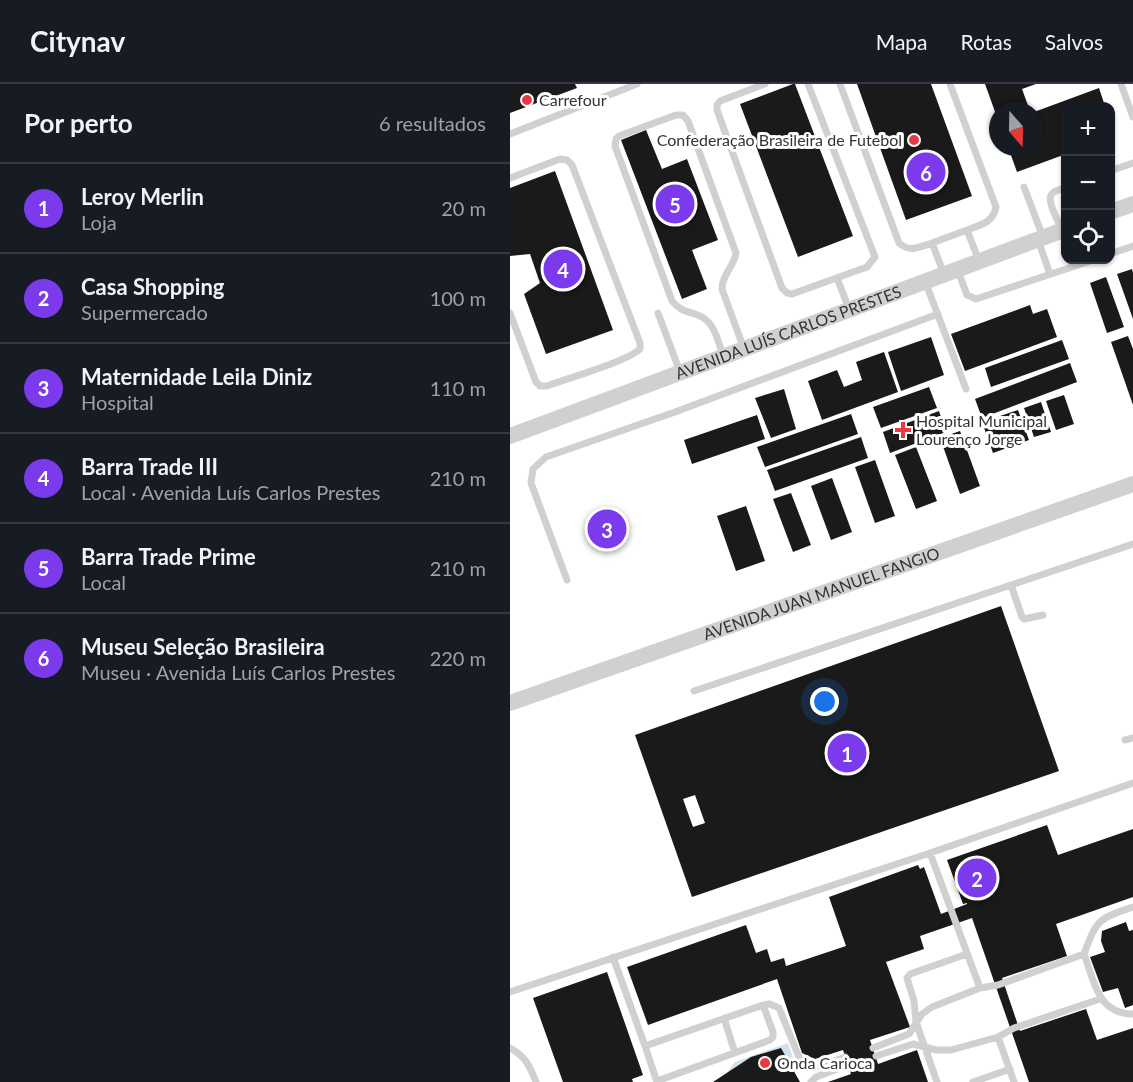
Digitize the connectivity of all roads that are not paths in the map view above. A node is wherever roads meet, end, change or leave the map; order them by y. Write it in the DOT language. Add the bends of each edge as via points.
graph roads {
  1 [pos="638,84"];
  2 [pos="765,84"];
  3 [pos="808,84"];
  4 [pos="840,84"];
  5 [pos="950,84"];
  6 [pos="1121,84"];
  7 [pos="1133,117"];
  8 [pos="510,134"];
  9 [pos="1133,163"];
  10 [pos="1115,169"];
  11 [pos="510,178"];
  12 [pos="1024,187"];
  13 [pos="1061,189"];
  14 [pos="1133,204"];
  15 [pos="1115,210"];
  16 [pos="1061,223"];
  17 [pos="966,230"];
  18 [pos="1061,230"];
  19 [pos="1040,238"];
  20 [pos="932,243"];
  21 [pos="1133,246"];
  22 [pos="1115,252"];
  23 [pos="979,261"];
  24 [pos="1081,264"];
  25 [pos="951,271"];
  26 [pos="1050,274"];
  27 [pos="837,278"];
  28 [pos="925,281"];
  29 [pos="850,310"];
  30 [pos="510,313"];
  31 [pos="658,313"];
  32 [pos="938,314"];
  33 [pos="744,349"];
  34 [pos="724,356"];
  35 [pos="680,372"];
  36 [pos="966,389"];
  37 [pos="510,436"];
  38 [pos="1133,484"];
  39 [pos="1133,544"];
  40 [pos="567,580"];
  41 [pos="1011,585"];
  42 [pos="1043,615"];
  43 [pos="694,691"];
  44 [pos="510,703"];
  45 [pos="1133,783"];
  46 [pos="930,853"];
  47 [pos="1133,907"];
  48 [pos="967,954"];
  49 [pos="1084,954"];
  50 [pos="613,957"];
  51 [pos="980,988"];
  52 [pos="510,992"];
  53 [pos="1100,999"];
  54 [pos="763,1005"];
  55 [pos="1133,1014"];
  56 [pos="724,1018"];
  57 [pos="916,1022"];
  58 [pos="998,1036"];
  59 [pos="645,1046"];
  60 [pos="924,1046"];
  61 [pos="510,1048"];
  62 [pos="873,1048"];
  63 [pos="735,1053"];
  64 [pos="876,1056"];
  65 [pos="845,1057"];
  66 [pos="848,1065"];
  67 [pos="1010,1069"];
  68 [pos="536,1082"];
  69 [pos="657,1082"];
  70 [pos="811,1082"];
  71 [pos="937,1082"];
  72 [pos="973,1082"];
  73 [pos="1014,1082"];
  1 -- 8 [label="lane"];
  2 -- 27 [label="lane" via="720,101 717,110 782,288 792,294"];
  3 -- 27 [label="lane" via="875,257 867,267"];
  4 -- 20 [label="lane" via="899,243 912,249"];
  5 -- 17 [label="lane" via="996,207 990,221"];
  6 -- 7 [label="lane"];
  9 -- 10 [label="lane"];
  11 -- 30 [label="lane" via="560,159 572,165 640,349 540,386"];
  12 -- 19 [label="lane"];
  13 -- 16 [label="lane" via="1051,195 1050,201"];
  14 -- 15 [label="street"];
  17 -- 20 [label="lane"];
  17 -- 23 [label="lane"];
  18 -- 19 [label="street, AVENIDA LUÍS CARLOS PRESTES"];
  19 -- 23 [label="street, AVENIDA LUÍS CARLOS PRESTES"];
  19 -- 26 [label="lane"];
  20 -- 25 [label="lane"];
  21 -- 22 [label="lane"];
  23 -- 25 [label="street, AVENIDA LUÍS CARLOS PRESTES"];
  24 -- 26 [label="lane"];
  25 -- 26 [label="lane" via="971,298 976,299"];
  25 -- 28 [label="street, AVENIDA LUÍS CARLOS PRESTES"];
  27 -- 29 [label="lane"];
  28 -- 29 [label="street, AVENIDA LUÍS CARLOS PRESTES"];
  28 -- 32 [label="lane"];
  29 -- 33 [label="street, AVENIDA LUÍS CARLOS PRESTES"];
  31 -- 35 [label="lane"];
  32 -- 36 [label="lane"];
  32 -- 40 [label="lane" via="546,457 533,469 531,483"];
  33 -- 34 [label="street, AVENIDA LUÍS CARLOS PRESTES"];
  33 -- 34 [label="lane" via="722,289 722,279 736,253 688,121 683,115 676,115 619,136 615,146 672,301 679,310 709,322"];
  34 -- 35 [label="street, AVENIDA LUÍS CARLOS PRESTES"];
  35 -- 37 [label="street, AVENIDA LUÍS CARLOS PRESTES"];
  38 -- 44 [label="street, AVENIDA JUAN MANUEL FANGIO"];
  39 -- 41 [label="lane"];
  41 -- 42 [label="lane" via="1024,619"];
  41 -- 43 [label="lane"];
  45 -- 46 [label="lane"];
  46 -- 48 [label="lane"];
  46 -- 50 [label="lane"];
  47 -- 49 [label="lane" via="1097,923"];
  48 -- 51 [label="lane"];
  48 -- 57 [label="lane" via="910,974"];
  49 -- 51 [label="lane"];
  49 -- 53 [label="lane"];
  50 -- 52 [label="lane"];
  50 -- 59 [label="lane"];
  51 -- 57 [label="lane" via="932,1007"];
  53 -- 55 [label="lane" via="1117,1011"];
  53 -- 58 [label="lane"];
  54 -- 56 [label="lane"];
  54 -- 63 [label="lane" via="773,1037"];
  54 -- 65 [label="lane" via="779,1008 801,1062 807,1066"];
  56 -- 59 [label="lane"];
  56 -- 63 [label="lane"];
  57 -- 60 [label="lane"];
  57 -- 62 [label="lane" via="909,1034"];
  58 -- 60 [label="lane" via="951,1050"];
  58 -- 67 [label="lane"];
  59 -- 69 [label="lane"];
  60 -- 64 [label="lane" via="913,1044"];
  60 -- 71 [label="lane"];
  61 -- 68 [label="lane" via="527,1060"];
  63 -- 69 [label="lane"];
  66 -- 70 [label="lane"];
  67 -- 72 [label="lane"];
  67 -- 73 [label="lane"];
}
